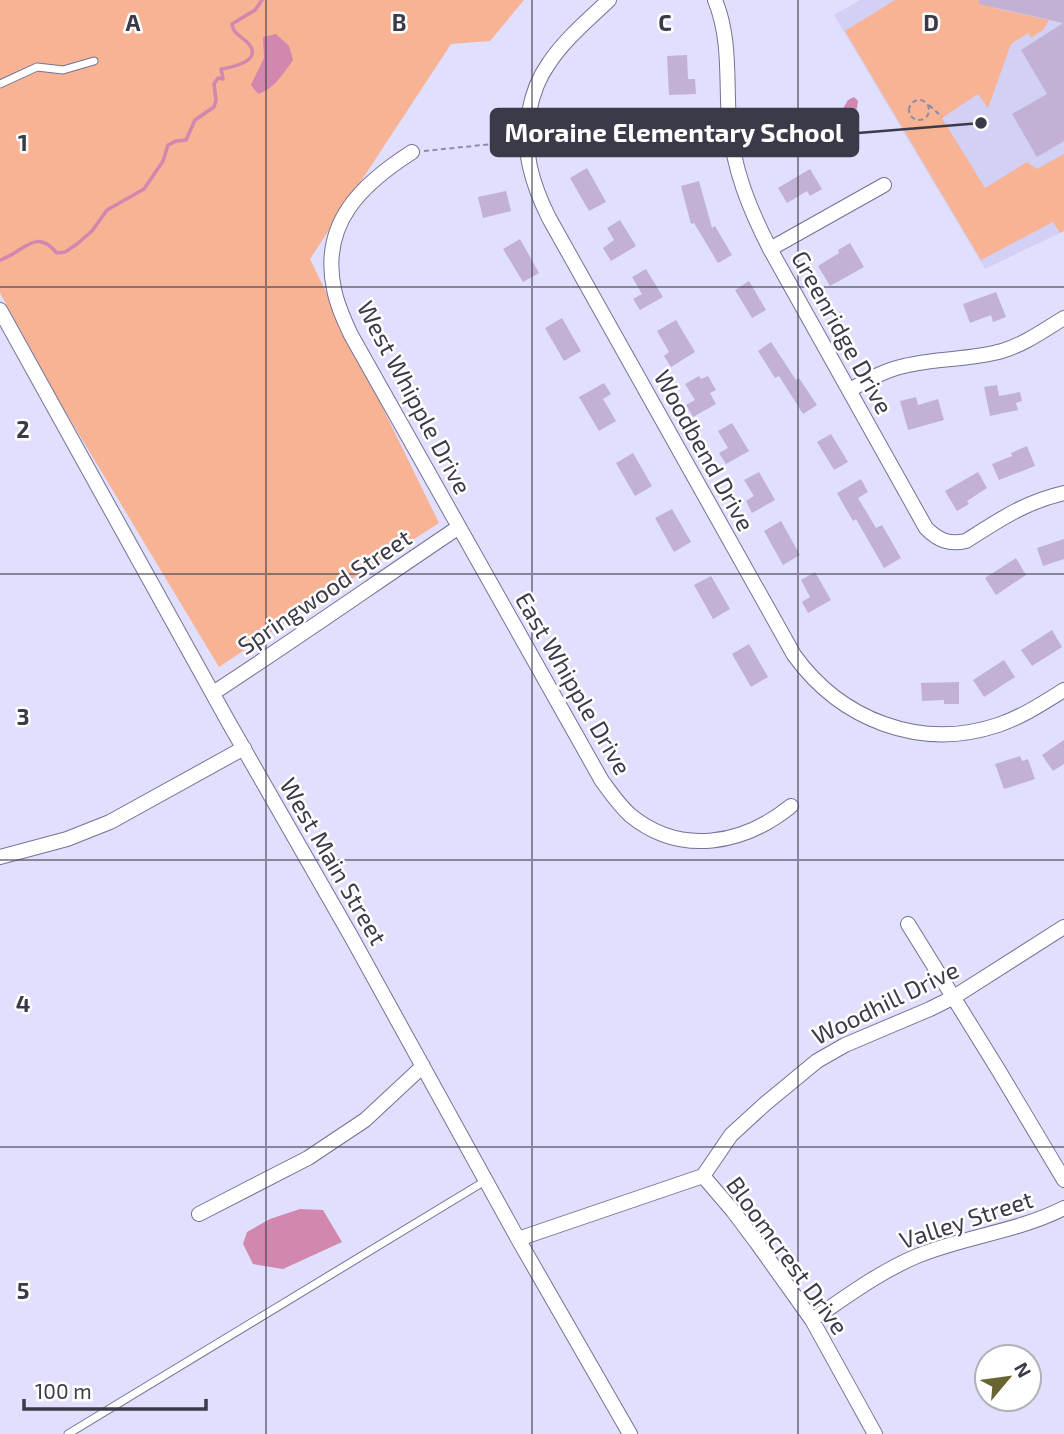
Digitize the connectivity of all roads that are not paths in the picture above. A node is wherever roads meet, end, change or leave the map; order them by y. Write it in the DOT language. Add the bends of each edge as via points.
graph roads {
  1 [pos="609,0"];
  2 [pos="715,0"];
  3 [pos="94,61"];
  4 [pos="0,84"];
  5 [pos="412,152"];
  6 [pos="884,185"];
  7 [pos="770,249"];
  8 [pos="0,310"];
  9 [pos="1064,318"];
  10 [pos="850,390"];
  11 [pos="1064,494"];
  12 [pos="459,527"];
  13 [pos="1064,690"];
  14 [pos="213,693"];
  15 [pos="244,748"];
  16 [pos="792,806"];
  17 [pos="0,857"];
  18 [pos="908,924"];
  19 [pos="1064,927"];
  20 [pos="954,997"];
  21 [pos="423,1066"];
  22 [pos="1059,1160"];
  23 [pos="703,1176"];
  24 [pos="486,1180"];
  25 [pos="1064,1180"];
  26 [pos="1064,1208"];
  27 [pos="199,1214"];
  28 [pos="518,1239"];
  29 [pos="812,1320"];
  30 [pos="68,1434"];
  31 [pos="630,1434"];
  32 [pos="875,1434"];
  1 -- 13 [label="street, Woodbend Drive" via="566,41 542,72 528,122 532,178 549,218 785,641 811,677 835,699 897,729 956,734 999,725"];
  2 -- 7 [label="street, Greenridge Drive" via="727,45 735,162"];
  3 -- 4 [label="lane" via="63,70 37,67"];
  5 -- 12 [label="street, West Whipple Drive" via="386,169 353,202 335,238 332,277 351,335"];
  6 -- 7 [label="street"];
  7 -- 10 [label="street, Greenridge Drive"];
  8 -- 14 [label="street, West Main Street"];
  9 -- 10 [label="street" via="1013,347 902,366"];
  10 -- 11 [label="street, Greenridge Drive" via="926,528 940,540 966,541 1017,509"];
  12 -- 14 [label="street, Springwood Street"];
  12 -- 16 [label="street, East Whipple Drive" via="602,781 631,815 671,837 712,841 755,829"];
  14 -- 15 [label="street, West Main Street"];
  15 -- 17 [label="street" via="110,822"];
  15 -- 21 [label="street, West Main Street"];
  18 -- 20 [label="street"];
  19 -- 20 [label="street, Woodhill Drive"];
  20 -- 22 [label="street"];
  20 -- 23 [label="street, Woodhill Drive" via="817,1061 731,1135"];
  21 -- 24 [label="street, West Main Street"];
  21 -- 27 [label="street" via="365,1120 331,1143"];
  22 -- 25 [label="street"];
  23 -- 28 [label="street"];
  23 -- 29 [label="street, Bloomcrest Drive"];
  24 -- 28 [label="street, West Main Street"];
  24 -- 30 [label="lane"];
  26 -- 29 [label="street, Valley Street" via="1024,1225 915,1256"];
  28 -- 31 [label="street, West Main Street"];
  29 -- 32 [label="street, Bloomcrest Drive"];
}
